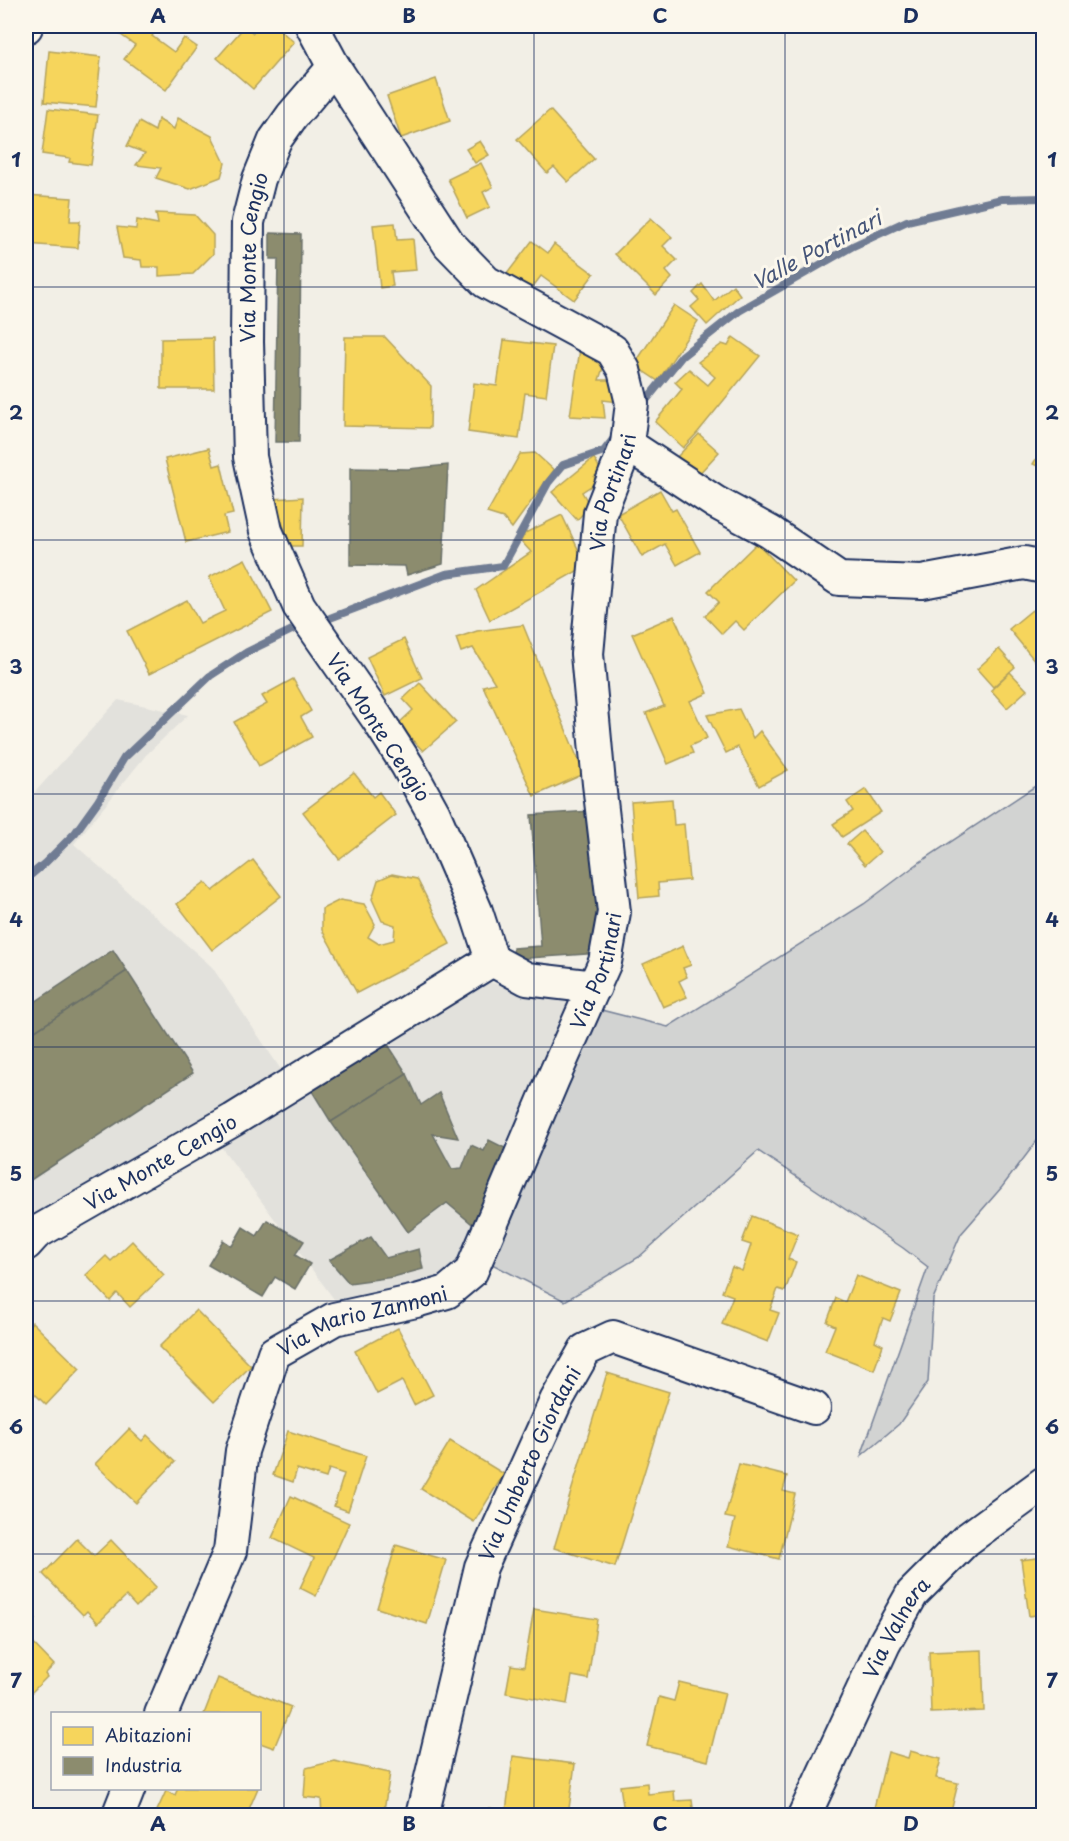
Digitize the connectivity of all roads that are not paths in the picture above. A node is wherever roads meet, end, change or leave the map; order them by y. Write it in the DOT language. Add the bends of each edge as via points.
graph roads {
  1 [pos="312,26"];
  2 [pos="334,67"];
  3 [pos="627,444"];
  4 [pos="1044,567"];
  5 [pos="492,960"];
  6 [pos="595,987"];
  7 [pos="553,1079"];
  8 [pos="29,1236"];
  9 [pos="814,1408"];
  10 [pos="1044,1483"];
  11 [pos="161,1712"];
  12 [pos="128,1790"];
  13 [pos="118,1815"];
  14 [pos="422,1815"];
  15 [pos="804,1815"];
  1 -- 2 [label="street, Via Portinari"];
  2 -- 3 [label="street, Via Portinari" via="449,244 486,282 612,350 624,370 632,403"];
  2 -- 5 [label="street, Via Monte Cengio" via="275,140 259,179 248,222 250,458 266,531 299,606 378,718 429,804 476,911"];
  3 -- 4 [label="street" via="839,579 922,582 1024,563"];
  3 -- 6 [label="street, Via Portinari" via="600,513 587,654 614,912 605,962"];
  5 -- 6 [label="street" via="527,979"];
  5 -- 8 [label="street, Via Monte Cengio" via="233,1120"];
  6 -- 7 [label="street, Via Portinari"];
  7 -- 11 [label="street, Via Mario Zannoni" via="471,1272 447,1292 334,1319 274,1353 242,1450 230,1551"];
  9 -- 14 [label="street, Via Umberto Giordani" via="613,1337 585,1350 556,1401 481,1567"];
  10 -- 15 [label="street, Via Valnera" via="966,1540 912,1594 884,1644"];
  12 -- 13 [label="street"];
}
